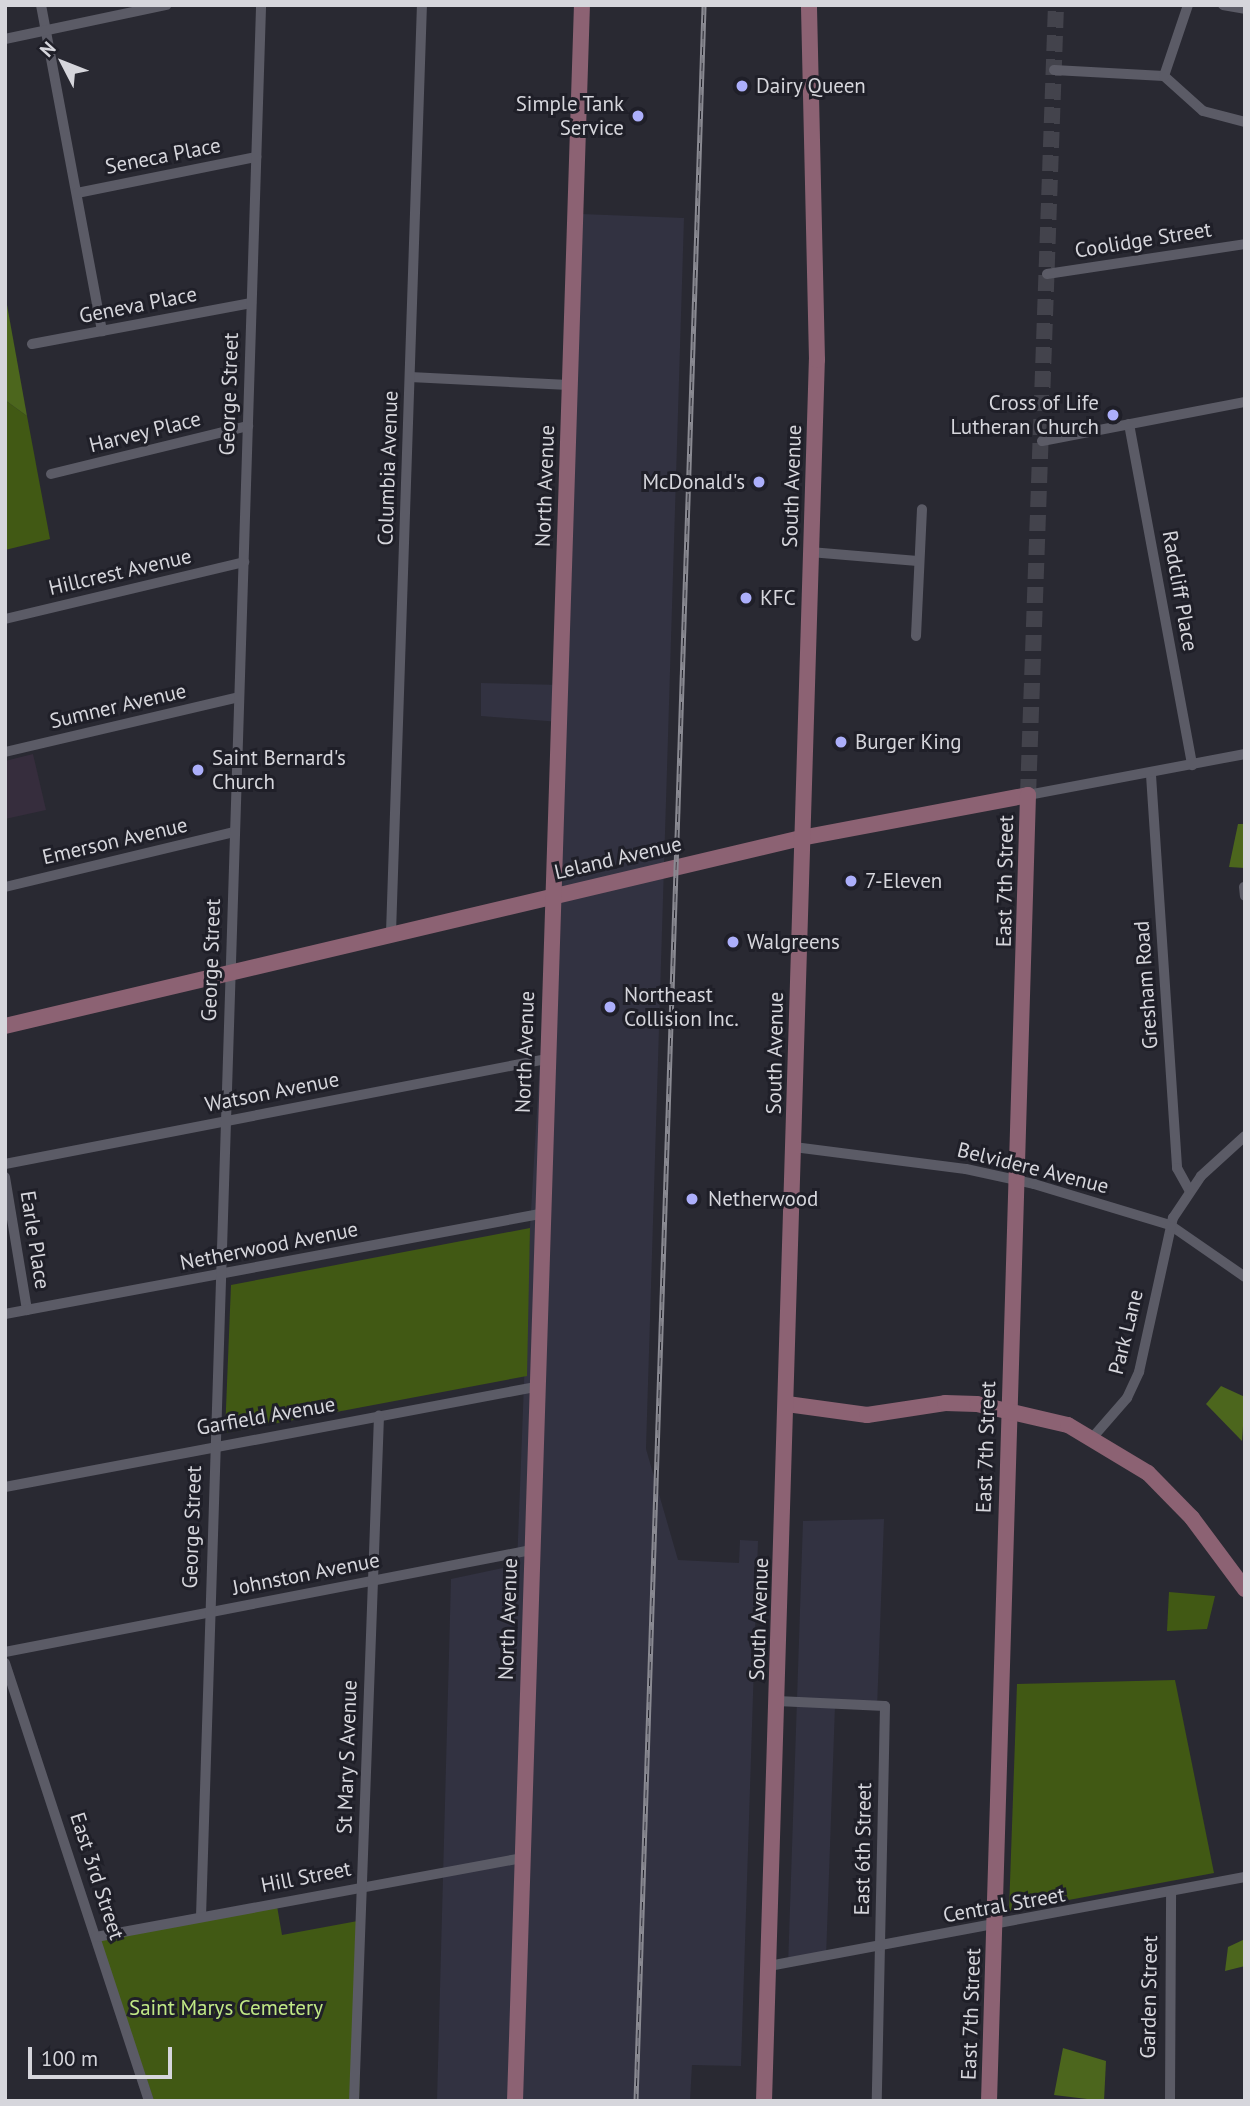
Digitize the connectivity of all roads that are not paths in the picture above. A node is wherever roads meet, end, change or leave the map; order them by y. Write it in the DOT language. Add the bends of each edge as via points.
graph roads {
  1 [pos="41,5"];
  2 [pos="166,5"];
  3 [pos="261,5"];
  4 [pos="422,5"];
  5 [pos="582,5"];
  6 [pos="809,5"];
  7 [pos="1188,5"];
  8 [pos="1223,5"];
  9 [pos="1245,9"];
  10 [pos="47,30"];
  11 [pos="5,39"];
  12 [pos="1054,70"];
  13 [pos="1164,76"];
  14 [pos="1245,122"];
  15 [pos="256,157"];
  16 [pos="77,193"];
  17 [pos="1245,243"];
  18 [pos="1047,274"];
  19 [pos="251,303"];
  20 [pos="102,331"];
  21 [pos="32,344"];
  22 [pos="410,377"];
  23 [pos="569,385"];
  24 [pos="1245,402"];
  25 [pos="1129,424"];
  26 [pos="248,426"];
  27 [pos="1042,442"];
  28 [pos="51,474"];
  29 [pos="922,509"];
  30 [pos="810,552"];
  31 [pos="918,561"];
  32 [pos="244,562"];
  33 [pos="5,619"];
  34 [pos="916,636"];
  35 [pos="239,697"];
  36 [pos="5,752"];
  37 [pos="1245,754"];
  38 [pos="1192,765"];
  39 [pos="1151,775"];
  40 [pos="1028,795"];
  41 [pos="234,832"];
  42 [pos="801,838"];
  43 [pos="5,887"];
  44 [pos="553,895"];
  45 [pos="391,933"];
  46 [pos="230,971"];
  47 [pos="5,1026"];
  48 [pos="546,1059"];
  49 [pos="225,1121"];
  50 [pos="1245,1136"];
  51 [pos="794,1147"];
  52 [pos="5,1164"];
  53 [pos="5,1177"];
  54 [pos="1018,1181"];
  55 [pos="1189,1190"];
  56 [pos="540,1214"];
  57 [pos="1170,1225"];
  58 [pos="218,1276"];
  59 [pos="1245,1277"];
  60 [pos="27,1310"];
  61 [pos="5,1314"];
  62 [pos="535,1387"];
  63 [pos="787,1404"];
  64 [pos="1008,1408"];
  65 [pos="379,1415"];
  66 [pos="1093,1437"];
  67 [pos="214,1445"];
  68 [pos="5,1487"];
  69 [pos="531,1550"];
  70 [pos="372,1581"];
  71 [pos="1245,1589"];
  72 [pos="208,1613"];
  73 [pos="5,1652"];
  74 [pos="5,1663"];
  75 [pos="777,1700"];
  76 [pos="523,1857"];
  77 [pos="1245,1877"];
  78 [pos="361,1886"];
  79 [pos="1171,1893"];
  80 [pos="201,1917"];
  81 [pos="994,1927"];
  82 [pos="96,1937"];
  83 [pos="880,1947"];
  84 [pos="769,1966"];
  85 [pos="149,2101"];
  86 [pos="354,2101"];
  87 [pos="515,2101"];
  88 [pos="764,2101"];
  89 [pos="877,2101"];
  90 [pos="989,2101"];
  91 [pos="1170,2101"];
  1 -- 10 [label="street"];
  2 -- 10 [label="street"];
  3 -- 15 [label="street, George Street"];
  4 -- 22 [label="street, Columbia Avenue"];
  5 -- 23 [label="street, North Avenue"];
  6 -- 30 [label="street, South Avenue" via="817,234"];
  7 -- 13 [label="street"];
  8 -- 9 [label="street"];
  10 -- 11 [label="street"];
  10 -- 16 [label="street"];
  12 -- 13 [label="street"];
  13 -- 14 [label="street" via="1203,111"];
  15 -- 16 [label="street, Seneca Place"];
  15 -- 19 [label="street, George Street"];
  16 -- 20 [label="street"];
  17 -- 18 [label="street, Coolidge Street"];
  19 -- 20 [label="street, Geneva Place"];
  19 -- 26 [label="street, George Street"];
  20 -- 21 [label="street, Geneva Place"];
  22 -- 23 [label="street"];
  22 -- 45 [label="street, Columbia Avenue"];
  23 -- 44 [label="street, North Avenue"];
  24 -- 25 [label="street"];
  25 -- 27 [label="street"];
  25 -- 38 [label="street, Radcliff Place"];
  26 -- 28 [label="street, Harvey Place"];
  26 -- 32 [label="street, George Street"];
  29 -- 31 [label="street"];
  30 -- 31 [label="street"];
  30 -- 42 [label="street, South Avenue"];
  31 -- 34 [label="street"];
  32 -- 33 [label="street, Hillcrest Avenue"];
  32 -- 35 [label="street, George Street"];
  35 -- 36 [label="street, Sumner Avenue"];
  35 -- 41 [label="street, George Street"];
  37 -- 38 [label="street, Leland Avenue"];
  38 -- 39 [label="street, Leland Avenue"];
  39 -- 40 [label="street, Leland Avenue"];
  39 -- 55 [label="street, Gresham Road" via="1177,1168"];
  40 -- 42 [label="street, Leland Avenue"];
  40 -- 54 [label="street, East 7th Street"];
  41 -- 43 [label="street, Emerson Avenue"];
  41 -- 46 [label="street, George Street"];
  42 -- 44 [label="street, Leland Avenue"];
  42 -- 51 [label="street, South Avenue"];
  44 -- 45 [label="street, Leland Avenue"];
  44 -- 48 [label="street, North Avenue"];
  45 -- 46 [label="street, Leland Avenue"];
  46 -- 47 [label="street, Leland Avenue"];
  46 -- 49 [label="street, George Street"];
  48 -- 49 [label="street, Watson Avenue"];
  48 -- 56 [label="street, North Avenue"];
  49 -- 52 [label="street, Watson Avenue"];
  49 -- 58 [label="street, George Street"];
  50 -- 55 [label="street, Park Lane"];
  51 -- 54 [label="street, Belvidere Avenue" via="966,1169"];
  51 -- 63 [label="street, South Avenue"];
  53 -- 60 [label="street, Earle Place"];
  54 -- 57 [label="street, Belvidere Avenue"];
  54 -- 64 [label="street, East 7th Street"];
  55 -- 57 [label="street, Park Lane"];
  56 -- 58 [label="street, Netherwood Avenue"];
  56 -- 62 [label="street, North Avenue"];
  57 -- 59 [label="street, Belvidere Avenue"];
  57 -- 66 [label="street, Park Lane" via="1139,1372 1127,1398"];
  58 -- 60 [label="street, Netherwood Avenue"];
  58 -- 67 [label="street, George Street"];
  60 -- 61 [label="street, Netherwood Avenue"];
  62 -- 65 [label="street, Garfield Avenue"];
  62 -- 69 [label="street, North Avenue"];
  63 -- 64 [label="street" via="867,1415 945,1403"];
  63 -- 75 [label="street, South Avenue"];
  64 -- 66 [label="street"];
  64 -- 81 [label="street, East 7th Street"];
  65 -- 67 [label="street, Garfield Avenue"];
  65 -- 70 [label="street, St Mary S Avenue"];
  66 -- 71 [label="street" via="1171,1494"];
  67 -- 68 [label="street, Garfield Avenue"];
  67 -- 72 [label="street, George Street"];
  69 -- 70 [label="street, Johnston Avenue"];
  69 -- 76 [label="street, North Avenue"];
  70 -- 72 [label="street, Johnston Avenue"];
  70 -- 78 [label="street, St Mary S Avenue"];
  72 -- 73 [label="street, Johnston Avenue"];
  72 -- 80 [label="street, George Street"];
  74 -- 82 [label="street, East 3rd Street"];
  75 -- 83 [label="street, East 6th Street" via="885,1706"];
  75 -- 84 [label="street, South Avenue"];
  76 -- 78 [label="street, Hill Street"];
  76 -- 87 [label="street, North Avenue"];
  77 -- 79 [label="street, Central Street"];
  78 -- 80 [label="street, Hill Street"];
  78 -- 86 [label="street, St Mary S Avenue"];
  79 -- 81 [label="street, Central Street"];
  79 -- 91 [label="street, Garden Street"];
  80 -- 82 [label="street, Hill Street"];
  81 -- 83 [label="street, Central Street"];
  81 -- 90 [label="street, East 7th Street"];
  82 -- 85 [label="street, East 3rd Street"];
  83 -- 84 [label="street, Central Street"];
  83 -- 89 [label="street, East 6th Street"];
  84 -- 88 [label="street, South Avenue"];
}
